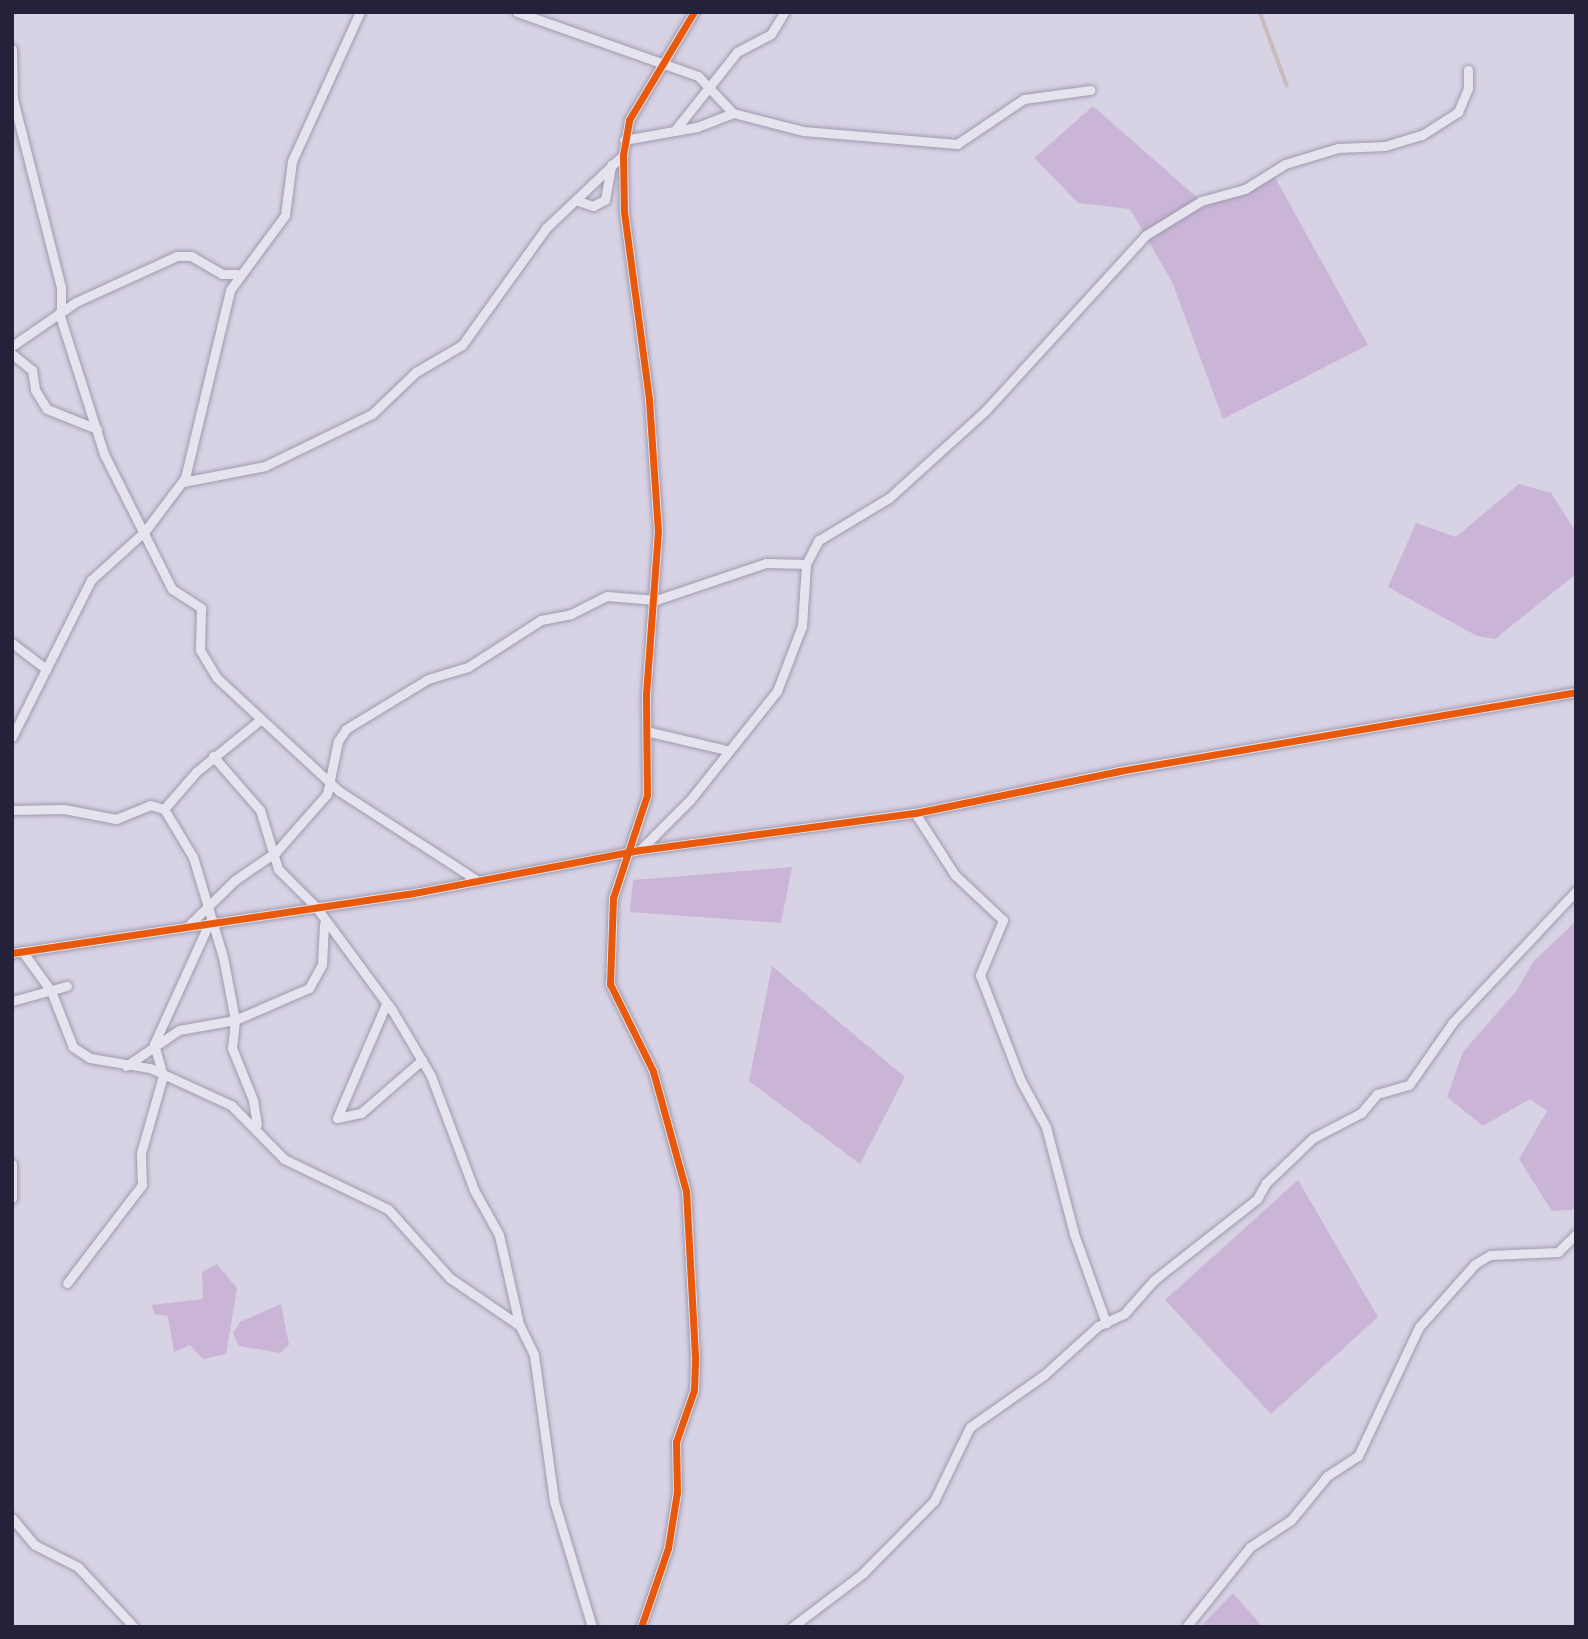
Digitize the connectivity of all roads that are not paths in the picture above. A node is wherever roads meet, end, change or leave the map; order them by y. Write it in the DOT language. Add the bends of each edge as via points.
graph roads {
  1 [pos="360,12"];
  2 [pos="517,12"];
  3 [pos="694,12"];
  4 [pos="784,12"];
  5 [pos="12,49"];
  6 [pos="662,62"];
  7 [pos="1468,70"];
  8 [pos="708,86"];
  9 [pos="1090,90"];
  10 [pos="733,113"];
  11 [pos="675,130"];
  12 [pos="624,140"];
  13 [pos="624,155"];
  14 [pos="611,164"];
  15 [pos="578,201"];
  16 [pos="238,274"];
  17 [pos="60,312"];
  18 [pos="12,346"];
  19 [pos="12,354"];
  20 [pos="97,429"];
  21 [pos="183,482"];
  22 [pos="145,531"];
  23 [pos="806,564"];
  24 [pos="656,600"];
  25 [pos="12,643"];
  26 [pos="46,669"];
  27 [pos="1576,692"];
  28 [pos="23,714"];
  29 [pos="12,718"];
  30 [pos="260,720"];
  31 [pos="650,732"];
  32 [pos="12,737"];
  33 [pos="726,750"];
  34 [pos="213,757"];
  35 [pos="331,782"];
  36 [pos="164,809"];
  37 [pos="12,810"];
  38 [pos="915,813"];
  39 [pos="640,850"];
  40 [pos="276,852"];
  41 [pos="629,852"];
  42 [pos="475,879"];
  43 [pos="1576,891"];
  44 [pos="316,906"];
  45 [pos="207,909"];
  46 [pos="210,921"];
  47 [pos="189,924"];
  48 [pos="324,924"];
  49 [pos="17,952"];
  50 [pos="67,986"];
  51 [pos="51,991"];
  52 [pos="12,1001"];
  53 [pos="386,1004"];
  54 [pos="235,1020"];
  55 [pos="154,1044"];
  56 [pos="422,1060"];
  57 [pos="127,1066"];
  58 [pos="163,1076"];
  59 [pos="257,1125"];
  60 [pos="12,1164"];
  61 [pos="12,1198"];
  62 [pos="1576,1234"];
  63 [pos="67,1283"];
  64 [pos="1106,1323"];
  65 [pos="520,1326"];
  66 [pos="12,1518"];
  67 [pos="134,1627"];
  68 [pos="592,1627"];
  69 [pos="641,1627"];
  70 [pos="792,1627"];
  71 [pos="1186,1627"];
  1 -- 16 [label="street" via="292,160 279,226"];
  2 -- 6 [label="street"];
  3 -- 6 [label="street"];
  4 -- 8 [label="street" via="771,34 737,52"];
  5 -- 17 [label="street" via="13,99 61,287"];
  6 -- 8 [label="street" via="698,76"];
  6 -- 12 [label="street" via="629,120"];
  7 -- 23 [label="street" via="1468,88 1458,112 1422,135 1385,146 1338,148 1284,164 1245,189 1201,201 1146,236 1094,287 1002,395 889,498 819,540"];
  8 -- 10 [label="street"];
  8 -- 11 [label="street"];
  9 -- 10 [label="street" via="1024,99 957,144 803,131"];
  10 -- 11 [label="street"];
  11 -- 12 [label="street"];
  12 -- 13 [label="street"];
  13 -- 14 [label="street"];
  13 -- 24 [label="street" via="632,301 656,474"];
  14 -- 15 [label="street"];
  14 -- 15 [label="street" via="605,200 593,206"];
  15 -- 21 [label="street" via="546,228 462,345 416,372 372,414 265,466"];
  16 -- 17 [label="street" via="222,274 191,256 177,256"];
  16 -- 21 [label="street" via="200,400"];
  17 -- 18 [label="street"];
  17 -- 20 [label="street"];
  19 -- 20 [label="street" via="32,370 35,390 47,409"];
  20 -- 22 [label="street" via="127,504"];
  21 -- 22 [label="street"];
  22 -- 26 [label="street" via="91,580"];
  22 -- 30 [label="street" via="172,589 201,608 200,650 217,678"];
  23 -- 24 [label="street" via="766,563"];
  23 -- 33 [label="street" via="802,626 777,691"];
  24 -- 31 [label="street" via="647,671"];
  24 -- 35 [label="street" via="607,596 571,614 541,620 468,667 428,679 346,729 338,741"];
  25 -- 26 [label="street"];
  26 -- 28 [label="street"];
  27 -- 38 [label="street" via="1119,771"];
  28 -- 29 [label="street"];
  28 -- 32 [label="street"];
  30 -- 34 [label="street"];
  30 -- 35 [label="street"];
  31 -- 33 [label="street"];
  31 -- 41 [label="street" via="648,795"];
  33 -- 39 [label="street" via="690,800"];
  34 -- 36 [label="street"];
  34 -- 40 [label="street" via="260,810"];
  35 -- 40 [label="street"];
  35 -- 42 [label="street"];
  36 -- 37 [label="street" via="150,805 116,819 64,809"];
  36 -- 45 [label="street" via="193,857"];
  38 -- 39 [label="street"];
  38 -- 64 [label="street" via="956,875 1003,920 980,975 1021,1081 1046,1127 1077,1244"];
  39 -- 41 [label="street"];
  40 -- 44 [label="street" via="278,869"];
  40 -- 45 [label="street" via="235,880"];
  41 -- 42 [label="street"];
  41 -- 69 [label="street" via="613,898 610,984 653,1071 686,1191 695,1356 694,1391 676,1442 670,1536 661,1579"];
  42 -- 44 [label="street"];
  43 -- 64 [label="street" via="1453,1022 1409,1085 1377,1094 1361,1113 1313,1138 1266,1183 1257,1199 1154,1280 1125,1314"];
  44 -- 46 [label="street"];
  44 -- 48 [label="street"];
  45 -- 46 [label="street"];
  45 -- 47 [label="street"];
  46 -- 47 [label="street"];
  46 -- 54 [label="street"];
  46 -- 55 [label="street"];
  47 -- 49 [label="street"];
  48 -- 53 [label="street"];
  48 -- 54 [label="street" via="319,979 285,1001"];
  49 -- 51 [label="street"];
  50 -- 51 [label="street"];
  51 -- 52 [label="street"];
  51 -- 57 [label="street" via="73,1047 90,1059"];
  53 -- 56 [label="street"];
  53 -- 56 [label="street" via="337,1118 361,1113"];
  54 -- 55 [label="street" via="179,1030"];
  54 -- 59 [label="street" via="232,1048 253,1100"];
  55 -- 57 [label="street"];
  55 -- 58 [label="street"];
  56 -- 65 [label="street" via="474,1190 499,1235"];
  57 -- 58 [label="street"];
  58 -- 59 [label="street" via="231,1105"];
  58 -- 63 [label="street" via="141,1153 142,1185"];
  59 -- 65 [label="street" via="297,1167 388,1209 450,1278"];
  60 -- 61 [label="street"];
  62 -- 71 [label="street" via="1558,1252 1490,1255 1475,1264 1419,1327 1358,1456 1327,1476 1291,1520 1250,1547"];
  64 -- 70 [label="street" via="970,1427 934,1501 862,1574"];
  65 -- 68 [label="street" via="534,1355 554,1501"];
  66 -- 67 [label="street" via="35,1545 78,1567"];
}
